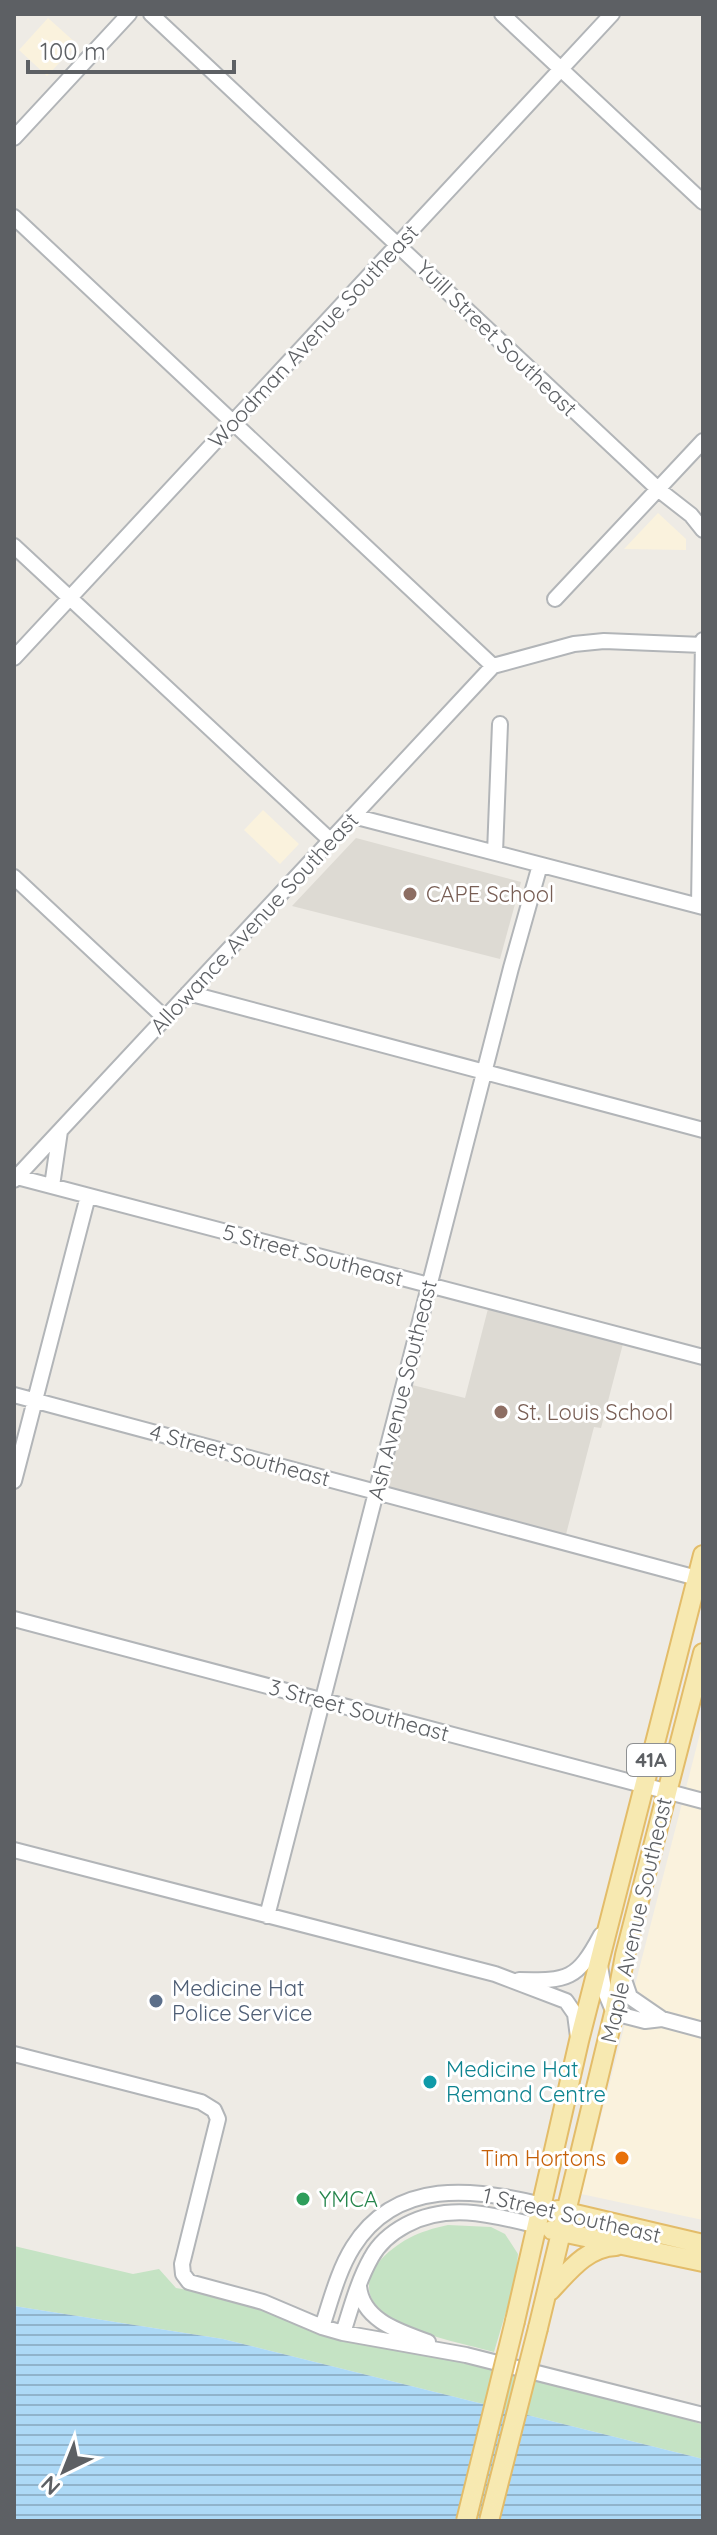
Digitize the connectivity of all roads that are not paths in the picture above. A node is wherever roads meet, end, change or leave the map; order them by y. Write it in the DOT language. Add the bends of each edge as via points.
graph roads {
  1 [pos="129,14"];
  2 [pos="151,14"];
  3 [pos="502,14"];
  4 [pos="612,14"];
  5 [pos="561,69"];
  6 [pos="14,138"];
  7 [pos="703,202"];
  8 [pos="14,217"];
  9 [pos="399,244"];
  10 [pos="233,422"];
  11 [pos="703,441"];
  12 [pos="659,490"];
  13 [pos="703,530"];
  14 [pos="14,546"];
  15 [pos="70,598"];
  16 [pos="555,599"];
  17 [pos="703,643"];
  18 [pos="14,658"];
  19 [pos="493,666"];
  20 [pos="500,724"];
  21 [pos="353,816"];
  22 [pos="330,840"];
  23 [pos="495,853"];
  24 [pos="540,865"];
  25 [pos="14,877"];
  26 [pos="701,907"];
  27 [pos="188,993"];
  28 [pos="165,1018"];
  29 [pos="484,1071"];
  30 [pos="60,1130"];
  31 [pos="703,1130"];
  32 [pos="15,1178"];
  33 [pos="52,1186"];
  34 [pos="88,1196"];
  35 [pos="429,1285"];
  36 [pos="703,1357"];
  37 [pos="14,1395"];
  38 [pos="35,1400"];
  39 [pos="14,1481"];
  40 [pos="376,1492"];
  41 [pos="703,1555"];
  42 [pos="697,1578"];
  43 [pos="14,1619"];
  44 [pos="703,1653"];
  45 [pos="322,1701"];
  46 [pos="645,1786"];
  47 [pos="667,1791"];
  48 [pos="703,1801"];
  49 [pos="14,1850"];
  50 [pos="267,1916"];
  51 [pos="610,1916"];
  52 [pos="625,1955"];
  53 [pos="600,1966"];
  54 [pos="511,1980"];
  55 [pos="614,2013"];
  56 [pos="662,2019"];
  57 [pos="703,2030"];
  58 [pos="579,2041"];
  59 [pos="14,2054"];
  60 [pos="542,2205"];
  61 [pos="567,2212"];
  62 [pos="538,2226"];
  63 [pos="563,2233"];
  64 [pos="703,2244"];
  65 [pos="623,2246"];
  66 [pos="703,2262"];
  67 [pos="359,2286"];
  68 [pos="548,2293"];
  69 [pos="322,2327"];
  70 [pos="343,2333"];
  71 [pos="466,2355"];
  72 [pos="703,2415"];
  73 [pos="466,2521"];
  74 [pos="489,2521"];
  1 -- 6 [label="street"];
  2 -- 9 [label="street, Yuill Street Southeast"];
  3 -- 5 [label="street"];
  4 -- 5 [label="street, Woodman Avenue Southeast"];
  5 -- 7 [label="street"];
  5 -- 9 [label="street, Woodman Avenue Southeast"];
  8 -- 10 [label="street"];
  9 -- 10 [label="street, Woodman Avenue Southeast"];
  9 -- 12 [label="street, Yuill Street Southeast"];
  10 -- 15 [label="street, Woodman Avenue Southeast"];
  10 -- 19 [label="street"];
  11 -- 12 [label="street"];
  12 -- 13 [label="street, Yuill Street Southeast"];
  12 -- 16 [label="street"];
  14 -- 15 [label="street"];
  15 -- 18 [label="street, Woodman Avenue Southeast"];
  15 -- 22 [label="street"];
  17 -- 19 [label="street" via="574,644"];
  17 -- 26 [label="street"];
  19 -- 21 [label="street, Allowance Avenue Southeast"];
  20 -- 23 [label="street"];
  21 -- 22 [label="street, Allowance Avenue Southeast"];
  21 -- 23 [label="street"];
  22 -- 27 [label="street, Allowance Avenue Southeast"];
  23 -- 24 [label="street"];
  24 -- 26 [label="street"];
  24 -- 29 [label="street, Ash Avenue Southeast"];
  25 -- 28 [label="street"];
  27 -- 28 [label="street, Allowance Avenue Southeast"];
  27 -- 29 [label="street"];
  28 -- 30 [label="street, Allowance Avenue Southeast"];
  29 -- 31 [label="street"];
  29 -- 35 [label="street, Ash Avenue Southeast"];
  30 -- 32 [label="street, Allowance Avenue Southeast"];
  30 -- 33 [label="street"];
  32 -- 33 [label="street, 5 Street Southeast"];
  33 -- 34 [label="street, 5 Street Southeast"];
  34 -- 35 [label="street, 5 Street Southeast"];
  34 -- 38 [label="street"];
  35 -- 36 [label="street, 5 Street Southeast"];
  35 -- 40 [label="street, Ash Avenue Southeast"];
  37 -- 38 [label="street, 4 Street Southeast"];
  38 -- 39 [label="street"];
  38 -- 40 [label="street, 4 Street Southeast"];
  40 -- 42 [label="street, 4 Street Southeast"];
  40 -- 45 [label="street, Ash Avenue Southeast"];
  41 -- 42 [label="main road, Maple Avenue Southeast / 41A"];
  42 -- 46 [label="main road, Maple Avenue Southeast / 41A"];
  43 -- 45 [label="street, 3 Street Southeast"];
  44 -- 47 [label="main road, Maple Avenue Southeast / 41A"];
  45 -- 46 [label="street, 3 Street Southeast"];
  45 -- 50 [label="street, Ash Avenue Southeast"];
  46 -- 47 [label="street, 3 Street Southeast"];
  46 -- 51 [label="main road, Maple Avenue Southeast / 41A"];
  47 -- 48 [label="street, 3 Street Southeast"];
  47 -- 52 [label="main road, Maple Avenue Southeast / 41A"];
  49 -- 50 [label="street"];
  50 -- 54 [label="street"];
  51 -- 53 [label="main road, Maple Avenue Southeast / 41A"];
  51 -- 54 [label="street" via="587,1960 570,1976"];
  52 -- 55 [label="main road, Maple Avenue Southeast / 41A"];
  52 -- 56 [label="street" via="622,1973 630,1997"];
  53 -- 55 [label="street"];
  53 -- 58 [label="main road, Maple Avenue Southeast / 41A"];
  54 -- 58 [label="street" via="566,2001 575,2014"];
  55 -- 56 [label="street" via="645,2021"];
  55 -- 61 [label="main road, Maple Avenue Southeast / 41A"];
  56 -- 57 [label="street"];
  58 -- 60 [label="main road, Maple Avenue Southeast / 41A"];
  59 -- 69 [label="street" via="201,2102 214,2110 218,2119 212,2149 182,2264 185,2279 263,2302"];
  60 -- 61 [label="main road, 1 Street Southeast"];
  60 -- 62 [label="main road, Maple Avenue Southeast / 41A"];
  60 -- 69 [label="street, 1 Street Southeast" via="468,2192 429,2194 400,2204 354,2246"];
  61 -- 63 [label="main road, Maple Avenue Southeast / 41A"];
  61 -- 64 [label="main road, 1 Street Southeast"];
  62 -- 63 [label="main road, 1 Street Southeast"];
  62 -- 67 [label="street, 1 Street Southeast" via="457,2210 416,2219 377,2248"];
  62 -- 73 [label="main road, Maple Avenue Southeast, bridge"];
  63 -- 65 [label="main road, 1 Street Southeast"];
  63 -- 68 [label="main road, Maple Avenue Southeast"];
  65 -- 66 [label="main road, 1 Street Southeast"];
  65 -- 68 [label="main road" via="606,2247 581,2259"];
  67 -- 70 [label="street, 1 Street Southeast"];
  67 -- 71 [label="street" via="366,2305 393,2329"];
  68 -- 74 [label="main road, Maple Avenue Southeast, bridge"];
  69 -- 70 [label="street"];
  70 -- 71 [label="street"];
  71 -- 72 [label="street"];
}
